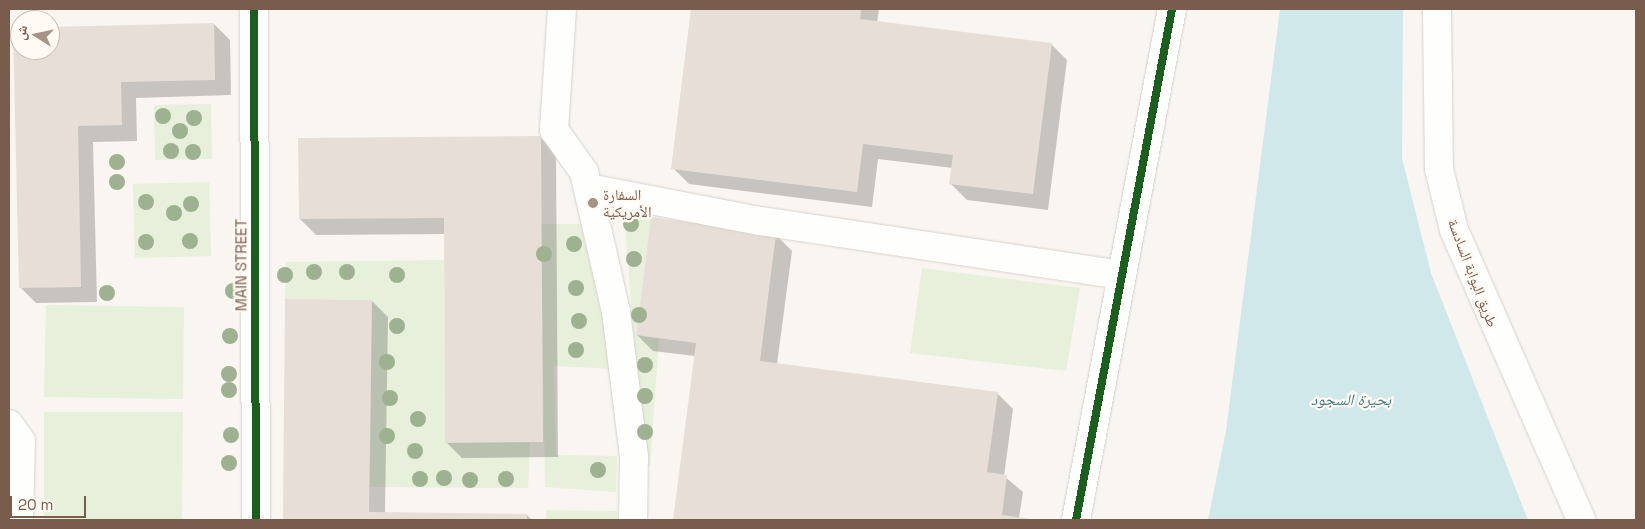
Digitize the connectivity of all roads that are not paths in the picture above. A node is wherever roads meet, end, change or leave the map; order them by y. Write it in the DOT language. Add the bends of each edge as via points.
graph roads {
  1 [pos="254,9"];
  2 [pos="562,9"];
  3 [pos="1172,9"];
  4 [pos="1437,9"];
  5 [pos="588,188"];
  6 [pos="1122,275"];
  7 [pos="9,424"];
  8 [pos="19,520"];
  9 [pos="256,520"];
  10 [pos="633,520"];
  11 [pos="1076,520"];
  12 [pos="1582,520"];
  1 -- 9 [label="street, MAIN STREET"];
  2 -- 5 [label="street" via="554,130 584,172"];
  3 -- 6 [label="street"];
  4 -- 12 [label="street, طريق البوابة السادسة" via="1439,170 1454,230"];
  5 -- 6 [label="street" via="760,221"];
  5 -- 10 [label="street" via="616,312 634,457"];
  6 -- 11 [label="street"];
  7 -- 8 [label="street" via="21,441"];
}
